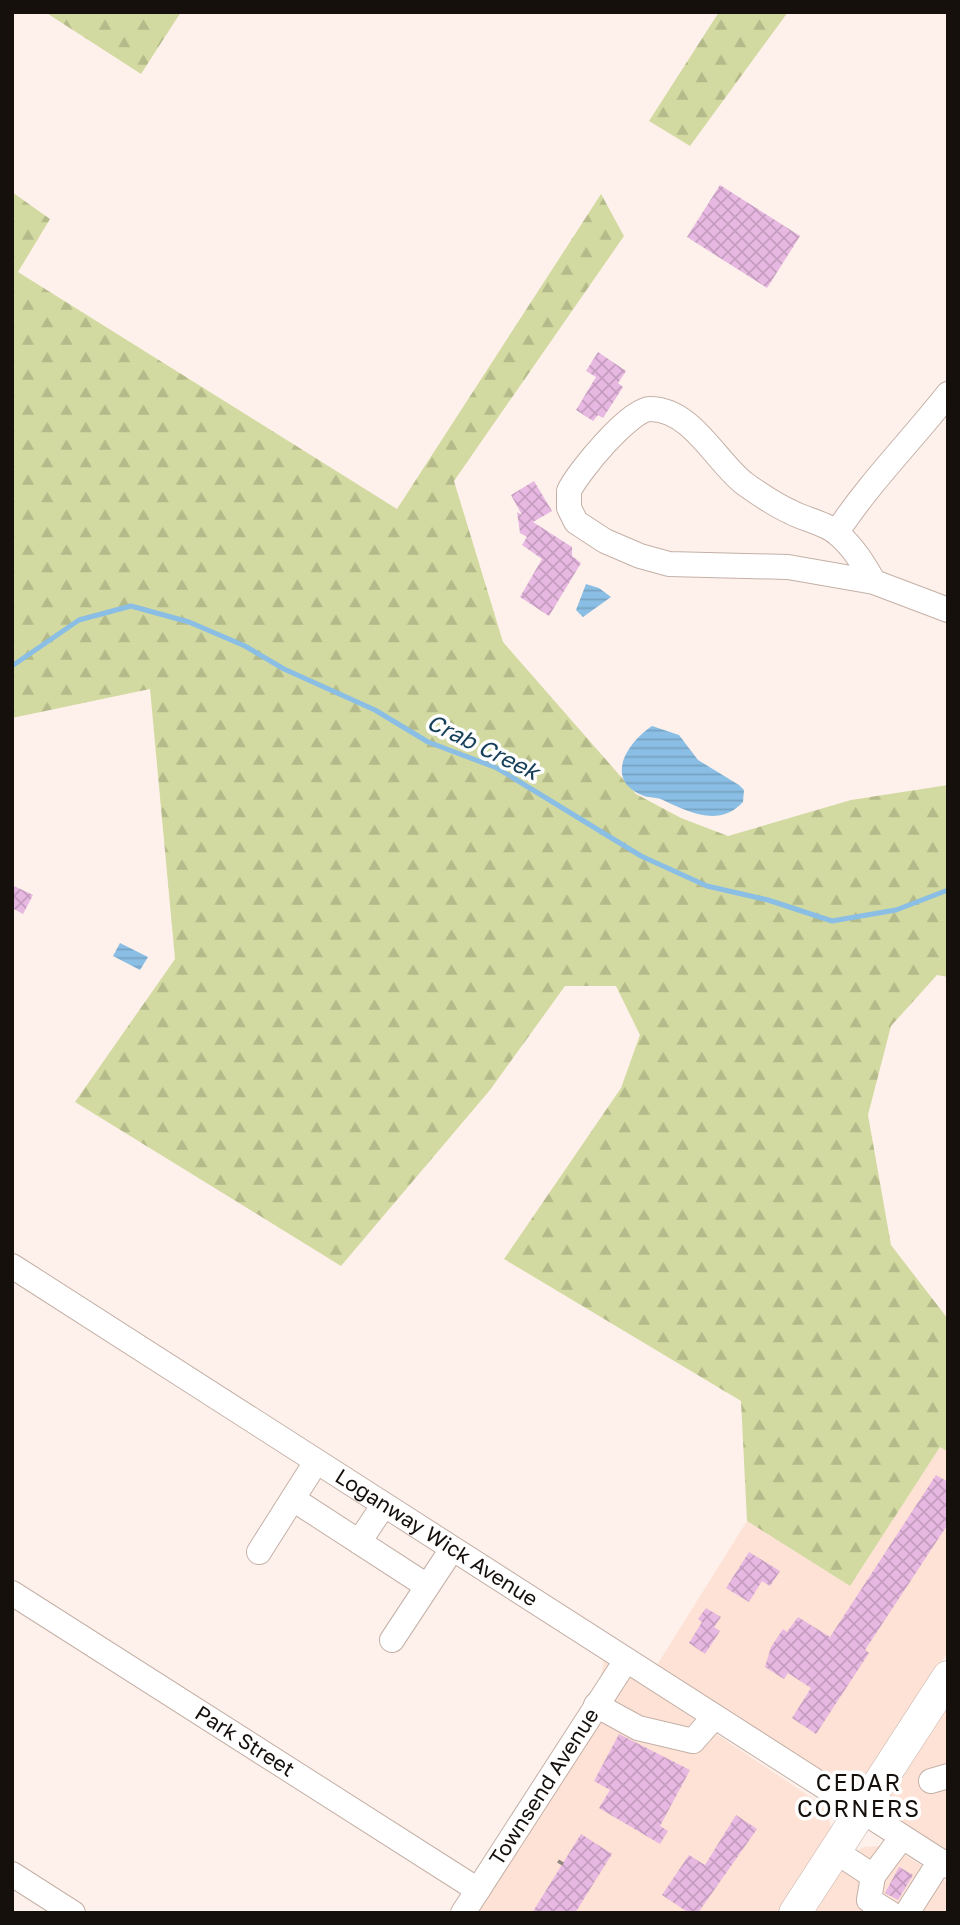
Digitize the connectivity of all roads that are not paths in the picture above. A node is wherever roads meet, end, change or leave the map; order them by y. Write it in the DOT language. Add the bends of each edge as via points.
graph roads {
  1 [pos="948,394"];
  2 [pos="837,532"];
  3 [pos="874,582"];
  4 [pos="948,610"];
  5 [pos="12,1266"];
  6 [pos="316,1462"];
  7 [pos="292,1499"];
  8 [pos="383,1506"];
  9 [pos="359,1542"];
  10 [pos="452,1549"];
  11 [pos="259,1552"];
  12 [pos="427,1586"];
  13 [pos="12,1593"];
  14 [pos="392,1640"];
  15 [pos="625,1661"];
  16 [pos="948,1677"];
  17 [pos="596,1705"];
  18 [pos="714,1717"];
  19 [pos="861,1810"];
  20 [pos="902,1837"];
  21 [pos="835,1851"];
  22 [pos="944,1864"];
  23 [pos="12,1874"];
  24 [pos="873,1877"];
  25 [pos="478,1890"];
  26 [pos="73,1913"];
  27 [pos="463,1913"];
  28 [pos="795,1913"];
  29 [pos="890,1913"];
  30 [pos="907,1913"];
  1 -- 2 [label="street" via="861,496"];
  2 -- 3 [label="street"];
  2 -- 3 [label="street" via="789,512 744,483 704,440 677,418 657,410 646,409 629,419 569,491 569,508 576,522 605,541 669,564 788,567"];
  3 -- 4 [label="street"];
  5 -- 6 [label="street, Loganway Wick Avenue"];
  6 -- 7 [label="street"];
  6 -- 8 [label="street, Loganway Wick Avenue"];
  7 -- 9 [label="street"];
  7 -- 11 [label="street"];
  8 -- 9 [label="street"];
  8 -- 10 [label="street, Loganway Wick Avenue"];
  9 -- 12 [label="street"];
  10 -- 12 [label="street"];
  10 -- 15 [label="street, Loganway Wick Avenue"];
  12 -- 14 [label="street"];
  13 -- 25 [label="street, Park Street"];
  15 -- 17 [label="street, Townsend Avenue"];
  15 -- 18 [label="street, Loganway Wick Avenue"];
  16 -- 19 [label="main road"];
  17 -- 18 [label="street" via="638,1728 693,1741"];
  17 -- 25 [label="street, Townsend Avenue"];
  18 -- 19 [label="street, Loganway Wick Avenue"];
  19 -- 20 [label="street, Loganway Wick Avenue"];
  19 -- 21 [label="main road"];
  20 -- 22 [label="street, Loganway Wick Avenue"];
  20 -- 24 [label="street"];
  21 -- 24 [label="street"];
  21 -- 28 [label="main road"];
  22 -- 30 [label="street"];
  23 -- 26 [label="street"];
  24 -- 29 [label="street" via="869,1900"];
  25 -- 27 [label="street, Townsend Avenue"];
}
